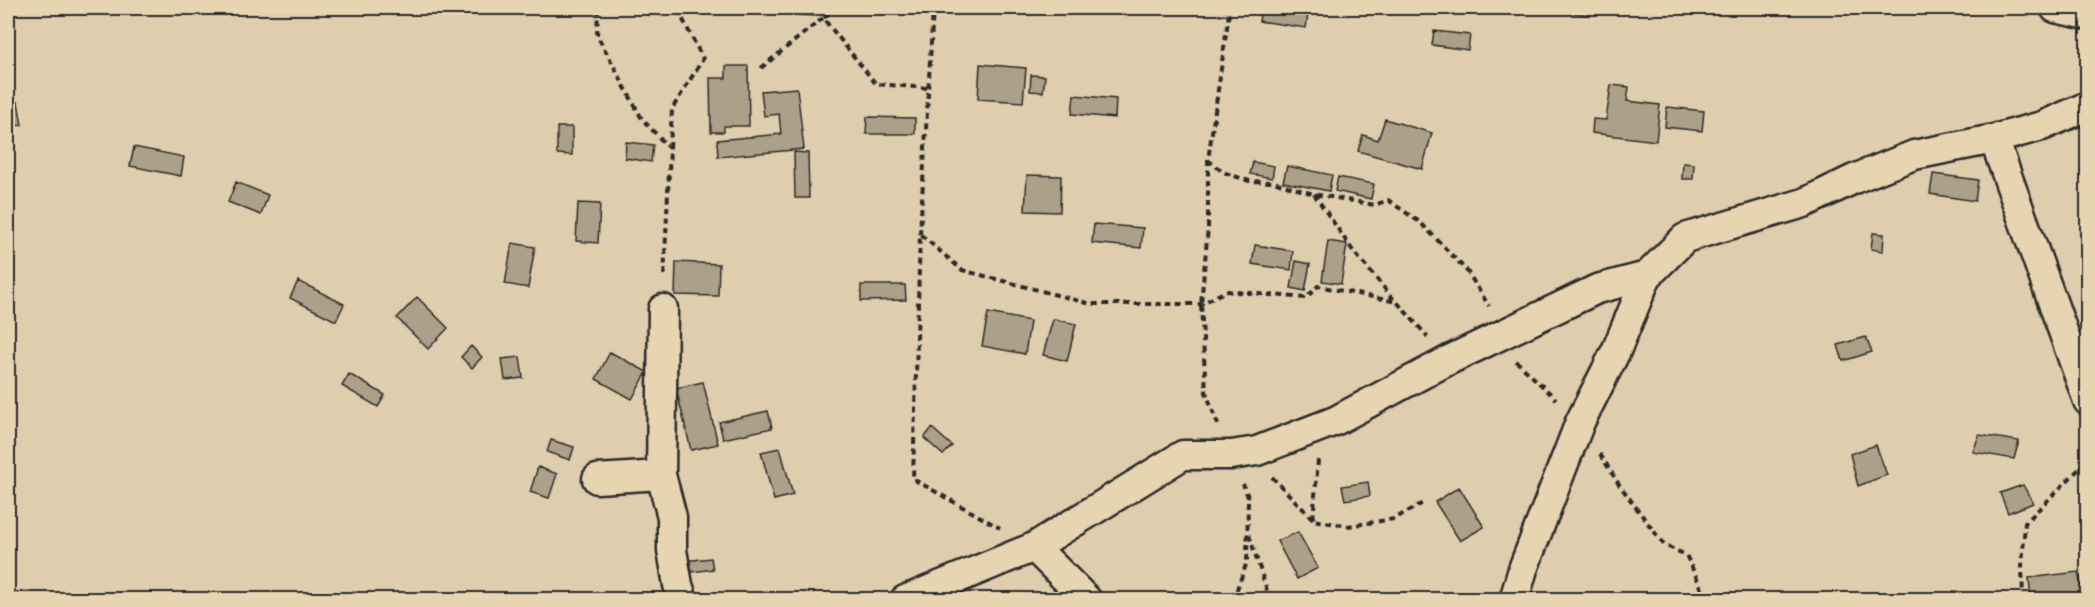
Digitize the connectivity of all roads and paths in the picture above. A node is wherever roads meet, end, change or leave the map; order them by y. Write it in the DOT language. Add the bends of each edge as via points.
graph roads {
  1 [pos="598,8"];
  2 [pos="677,8"];
  3 [pos="837,8"];
  4 [pos="933,8"];
  5 [pos="1224,8"];
  6 [pos="2055,8"];
  7 [pos="2088,15"];
  8 [pos="823,18"];
  9 [pos="761,69"];
  10 [pos="928,88"];
  11 [pos="2088,106"];
  12 [pos="1994,139"];
  13 [pos="670,149"];
  14 [pos="1314,194"];
  15 [pos="920,234"];
  16 [pos="1647,276"];
  17 [pos="1396,302"];
  18 [pos="1201,304"];
  19 [pos="663,309"];
  20 [pos="1449,360"];
  21 [pos="2088,401"];
  22 [pos="1335,422"];
  23 [pos="1244,453"];
  24 [pos="2088,460"];
  25 [pos="662,476"];
  26 [pos="597,479"];
  27 [pos="1423,503"];
  28 [pos="1313,520"];
  29 [pos="1247,531"];
  30 [pos="1034,547"];
  31 [pos="683,600"];
  32 [pos="905,600"];
  33 [pos="1087,600"];
  34 [pos="1233,600"];
  35 [pos="1270,600"];
  36 [pos="1514,600"];
  37 [pos="2023,600"];
  1 -- 13 [label="path" via="597,35 642,119"];
  2 -- 13 [label="path" via="703,59 672,109"];
  3 -- 8 [label="path"];
  4 -- 10 [label="path"];
  5 -- 18 [label="path" via="1229,13 1208,159 1208,228"];
  6 -- 7 [label="street"];
  8 -- 9 [label="path"];
  8 -- 10 [label="path" via="876,84"];
  10 -- 15 [label="path"];
  11 -- 12 [label="street" via="2042,126"];
  12 -- 16 [label="street" via="1914,155 1804,203 1685,238"];
  12 -- 21 [label="street"];
  13 -- 19 [label="path"];
  14 -- 17 [label="path" via="1353,251"];
  15 -- 18 [label="path" via="962,270 1091,304"];
  15 -- 30 [label="path" via="913,479"];
  16 -- 20 [label="street" via="1598,290"];
  16 -- 36 [label="street" via="1616,351 1580,422"];
  17 -- 18 [label="path" via="1318,286 1306,298 1226,291"];
  17 -- 20 [label="path"];
  18 -- 23 [label="path" via="1206,392 1214,416"];
  19 -- 25 [label="street"];
  20 -- 22 [label="street"];
  22 -- 23 [label="street"];
  22 -- 28 [label="path" via="1318,456"];
  23 -- 28 [label="path"];
  23 -- 29 [label="path"];
  23 -- 30 [label="street" via="1183,455"];
  24 -- 37 [label="path" via="2025,523"];
  25 -- 26 [label="street"];
  25 -- 31 [label="street"];
  27 -- 28 [label="path" via="1394,519 1348,526"];
  29 -- 34 [label="path" via="1247,562"];
  29 -- 35 [label="path"];
  30 -- 32 [label="street"];
  30 -- 33 [label="street"];
}
